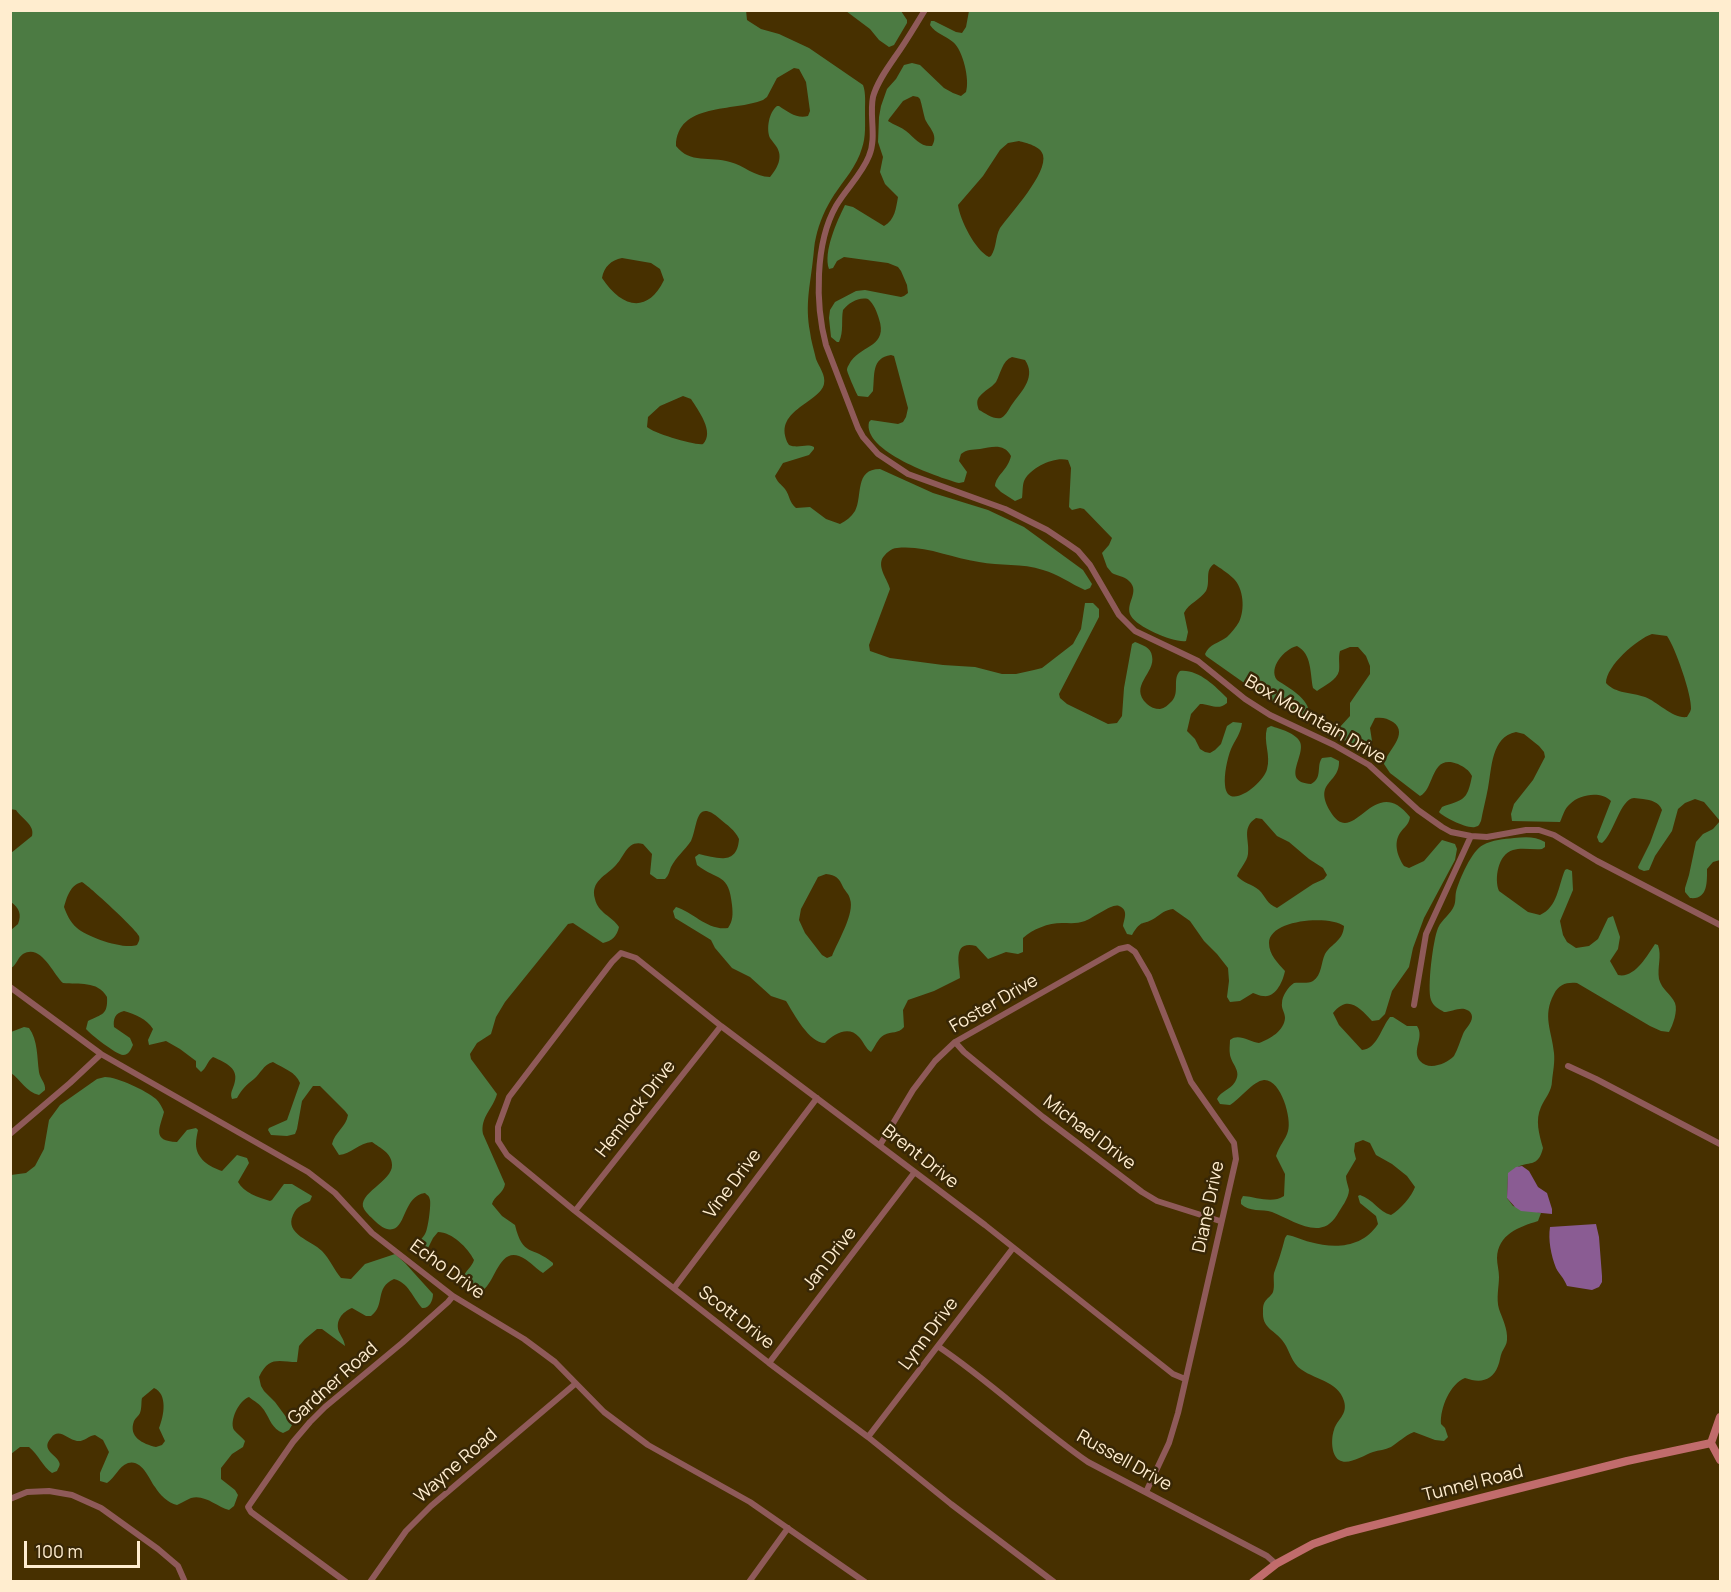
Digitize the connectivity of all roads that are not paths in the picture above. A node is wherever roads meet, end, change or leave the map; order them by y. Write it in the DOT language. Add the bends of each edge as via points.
graph roads {
  1 [pos="925,10"];
  2 [pos="1471,836"];
  3 [pos="1720,926"];
  4 [pos="1128,947"];
  5 [pos="10,987"];
  6 [pos="1414,1005"];
  7 [pos="721,1026"];
  8 [pos="552,1041"];
  9 [pos="956,1042"];
  10 [pos="101,1054"];
  11 [pos="1568,1066"];
  12 [pos="817,1098"];
  13 [pos="10,1134"];
  14 [pos="1720,1144"];
  15 [pos="880,1145"];
  16 [pos="914,1173"];
  17 [pos="575,1211"];
  18 [pos="1220,1221"];
  19 [pos="1013,1248"];
  20 [pos="674,1288"];
  21 [pos="453,1296"];
  22 [pos="939,1347"];
  23 [pos="769,1363"];
  24 [pos="1185,1379"];
  25 [pos="574,1384"];
  26 [pos="1720,1417"];
  27 [pos="868,1437"];
  28 [pos="1711,1443"];
  29 [pos="1720,1460"];
  30 [pos="1146,1492"];
  31 [pos="10,1499"];
  32 [pos="788,1528"];
  33 [pos="1276,1564"];
  34 [pos="185,1581"];
  35 [pos="346,1581"];
  36 [pos="370,1581"];
  37 [pos="749,1581"];
  38 [pos="865,1581"];
  39 [pos="1054,1581"];
  40 [pos="1252,1581"];
  1 -- 2 [label="street, Box Mountain Drive" via="877,85 870,155 835,207 823,240 822,331 863,437 878,454 908,474 1005,509 1061,539 1090,565 1119,615 1135,631 1198,661 1270,715 1369,765 1433,822 1451,832"];
  2 -- 3 [label="street, Box Mountain Drive" via="1526,830 1554,835"];
  2 -- 6 [label="street" via="1426,933"];
  4 -- 9 [label="street, Foster Drive"];
  4 -- 18 [label="street, Diane Drive" via="1149,976 1191,1082 1234,1143 1236,1159"];
  5 -- 10 [label="street, Echo Drive"];
  7 -- 8 [label="street, Brent Drive" via="636,958 621,953"];
  7 -- 12 [label="street, Brent Drive"];
  7 -- 17 [label="street, Hemlock Drive"];
  8 -- 17 [label="street, Scott Drive" via="509,1097 498,1127 498,1141 507,1155"];
  9 -- 15 [label="street, Foster Drive" via="934,1062 913,1090"];
  9 -- 18 [label="street, Michael Drive" via="1043,1117 1142,1192 1157,1201"];
  10 -- 13 [label="street"];
  10 -- 21 [label="street, Echo Drive" via="308,1172 335,1193 372,1233"];
  11 -- 14 [label="street"];
  12 -- 15 [label="street, Brent Drive"];
  12 -- 20 [label="street, Vine Drive"];
  15 -- 16 [label="street, Brent Drive"];
  16 -- 19 [label="street, Brent Drive"];
  16 -- 23 [label="street, Jan Drive"];
  17 -- 20 [label="street, Scott Drive"];
  18 -- 24 [label="street, Diane Drive"];
  19 -- 22 [label="street, Lynn Drive"];
  19 -- 24 [label="street, Brent Drive" via="1173,1374"];
  20 -- 23 [label="street, Scott Drive"];
  21 -- 25 [label="street, Echo Drive" via="524,1339 555,1362"];
  21 -- 35 [label="street, Gardner Road" via="310,1422 248,1507"];
  22 -- 27 [label="street, Lynn Drive"];
  22 -- 30 [label="street, Russell Drive" via="1073,1451"];
  23 -- 27 [label="street, Scott Drive"];
  24 -- 30 [label="street, Diane Drive" via="1169,1443"];
  25 -- 32 [label="street, Echo Drive" via="648,1445"];
  25 -- 36 [label="street, Wayne Road" via="431,1506 406,1531"];
  26 -- 28 [label="main road"];
  27 -- 39 [label="street, Scott Drive"];
  28 -- 29 [label="main road"];
  28 -- 33 [label="main road, Tunnel Road" via="1347,1532 1312,1544"];
  30 -- 33 [label="street, Russell Drive"];
  31 -- 34 [label="street" via="27,1492 49,1491 72,1495 101,1508 178,1566"];
  32 -- 37 [label="street"];
  32 -- 38 [label="street, Echo Drive"];
  33 -- 40 [label="main road, Tunnel Road"];
}
